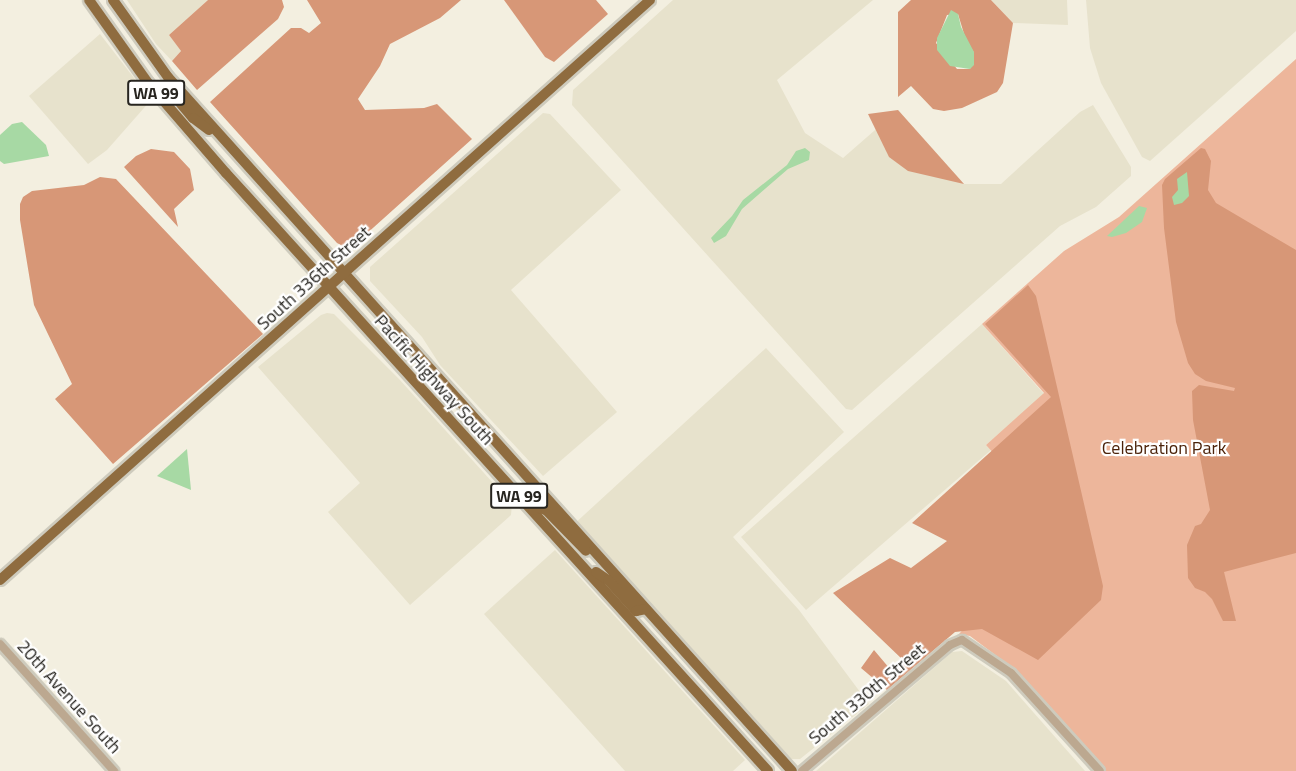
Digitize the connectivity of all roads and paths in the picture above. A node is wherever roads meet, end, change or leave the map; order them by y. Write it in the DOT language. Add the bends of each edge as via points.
graph roads {
  1 [pos="89,0"];
  2 [pos="112,0"];
  3 [pos="650,0"];
  4 [pos="159,96"];
  5 [pos="226,142"];
  6 [pos="344,274"];
  7 [pos="329,288"];
  8 [pos="533,510"];
  9 [pos="578,559"];
  10 [pos="610,568"];
  11 [pos="0,580"];
  12 [pos="646,609"];
  13 [pos="0,644"];
  14 [pos="114,771"];
  15 [pos="768,771"];
  16 [pos="792,771"];
  17 [pos="802,771"];
  18 [pos="1100,771"];
  1 -- 4 [label="main road, Pacific Highway South / WA 99"];
  2 -- 5 [label="main road, Pacific Highway South / WA 99" via="150,55"];
  3 -- 6 [label="main road, South 336th Street"];
  4 -- 5 [label="main road" via="166,90 171,92 194,118"];
  4 -- 7 [label="main road, Pacific Highway South / WA 99"];
  5 -- 6 [label="main road, Pacific Highway South / WA 99"];
  6 -- 7 [label="main road, South 336th Street"];
  6 -- 10 [label="main road, Pacific Highway South / WA 99"];
  7 -- 8 [label="main road, Pacific Highway South / WA 99"];
  7 -- 11 [label="main road, South 336th Street"];
  8 -- 9 [label="main road, Pacific Highway South / WA 99"];
  8 -- 10 [label="main road" via="546,510 572,538"];
  9 -- 12 [label="main road" via="608,580 636,611"];
  9 -- 15 [label="main road, Pacific Highway South / WA 99"];
  10 -- 12 [label="main road, Pacific Highway South / WA 99"];
  12 -- 16 [label="main road, Pacific Highway South / WA 99"];
  13 -- 14 [label="street, 20th Avenue South"];
  17 -- 18 [label="street, South 330th Street" via="953,642 967,642 1011,673"];
}
